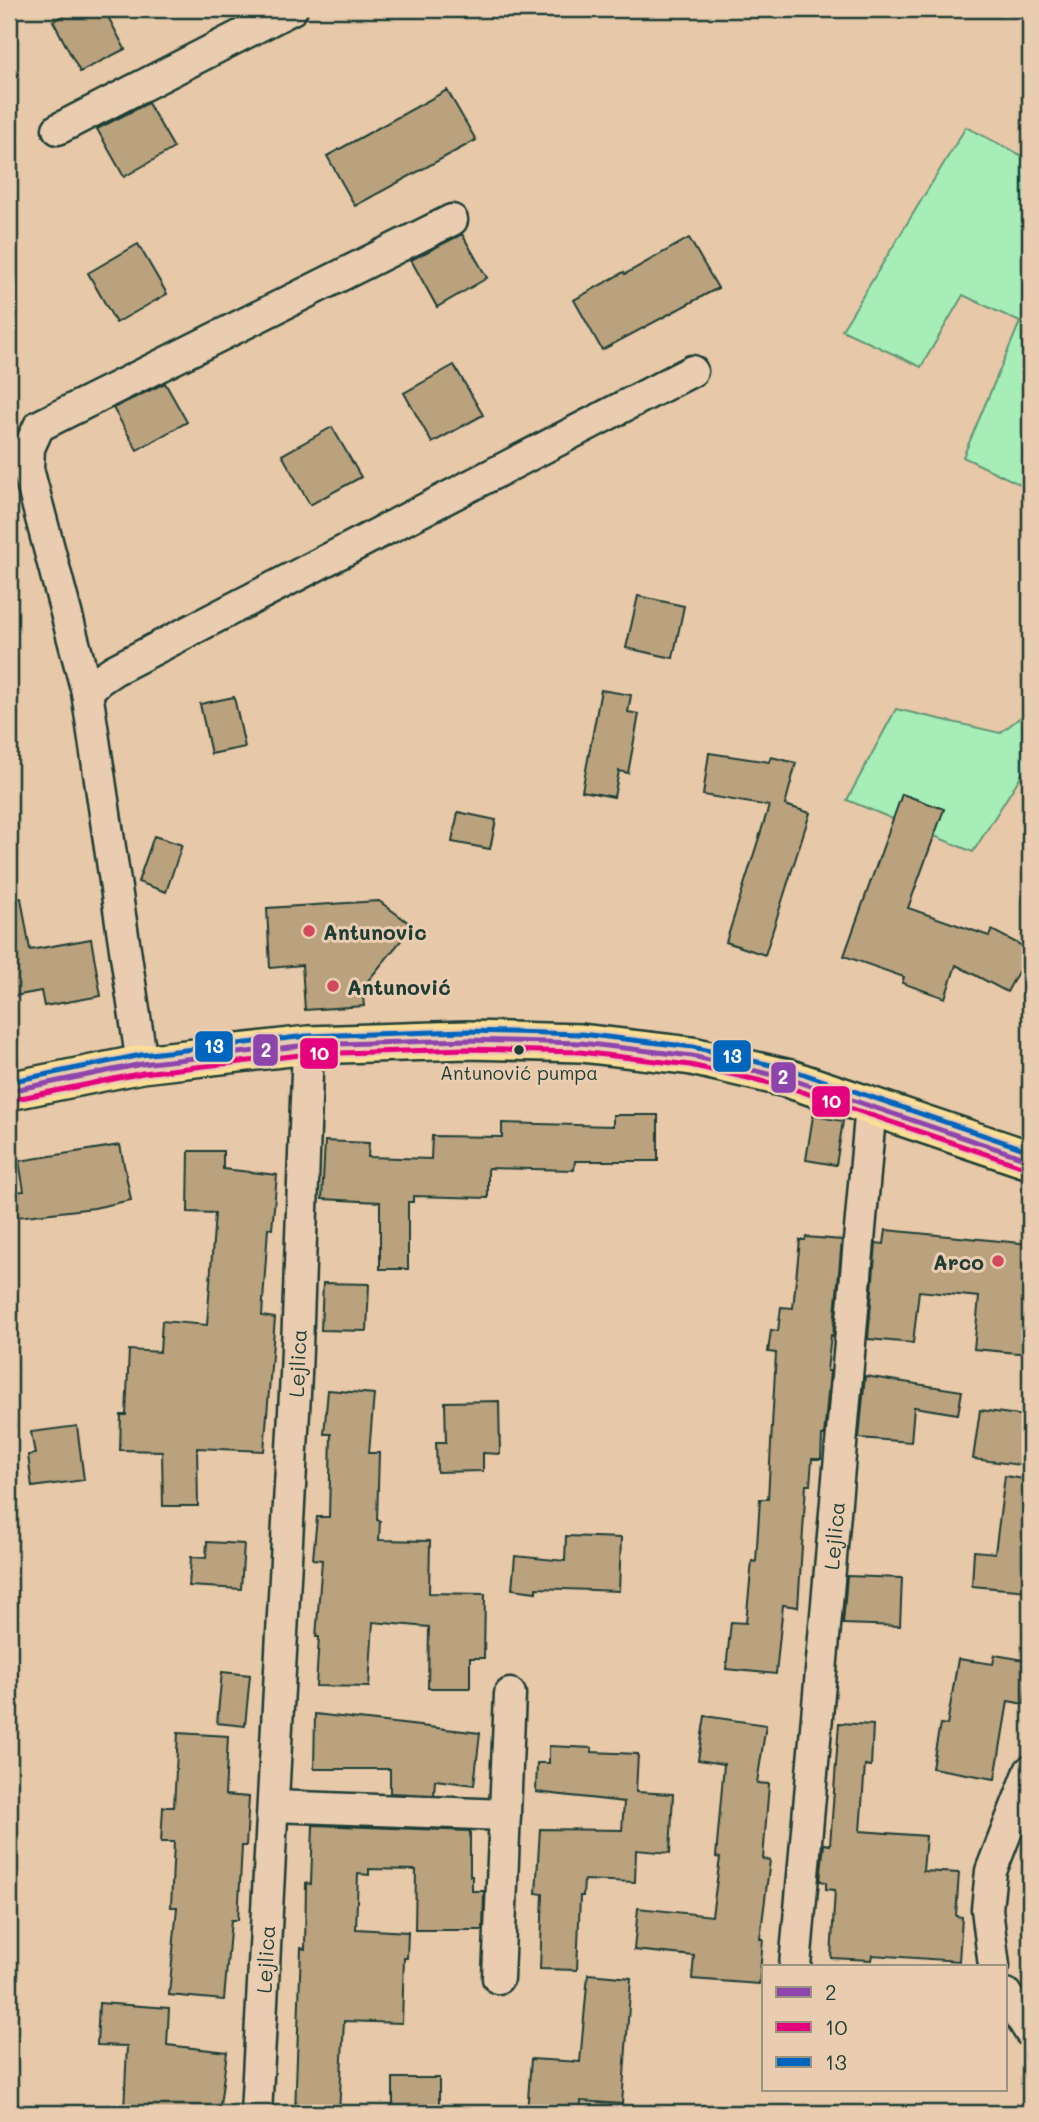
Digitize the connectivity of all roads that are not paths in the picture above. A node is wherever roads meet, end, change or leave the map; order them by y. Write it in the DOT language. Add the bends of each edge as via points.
graph roads {
  1 [pos="292,9"];
  2 [pos="58,129"];
  3 [pos="452,220"];
  4 [pos="692,371"];
  5 [pos="87,692"];
  6 [pos="308,1045"];
  7 [pos="142,1064"];
  8 [pos="9,1091"];
  9 [pos="871,1105"];
  10 [pos="1030,1160"];
  11 [pos="509,1694"];
  12 [pos="1030,1771"];
  13 [pos="274,1807"];
  14 [pos="505,1815"];
  15 [pos="795,1965"];
  16 [pos="994,1965"];
  17 [pos="498,1978"];
  18 [pos="1007,1996"];
  19 [pos="1030,2032"];
  20 [pos="256,2113"];
  1 -- 2 [label="street"];
  3 -- 5 [label="street" via="39,426 29,447 28,470"];
  4 -- 5 [label="street" via="114,670"];
  5 -- 7 [label="street"];
  6 -- 7 [label="main road"];
  6 -- 9 [label="main road" via="467,1040 581,1043 692,1056 790,1079"];
  6 -- 13 [label="street, Lejlica"];
  7 -- 8 [label="main road"];
  9 -- 10 [label="main road"];
  9 -- 15 [label="street, Lejlica"];
  11 -- 14 [label="street"];
  12 -- 16 [label="street" via="991,1871 987,1909"];
  13 -- 14 [label="street"];
  13 -- 20 [label="street, Lejlica"];
  14 -- 17 [label="street"];
  18 -- 19 [label="street"];
}
